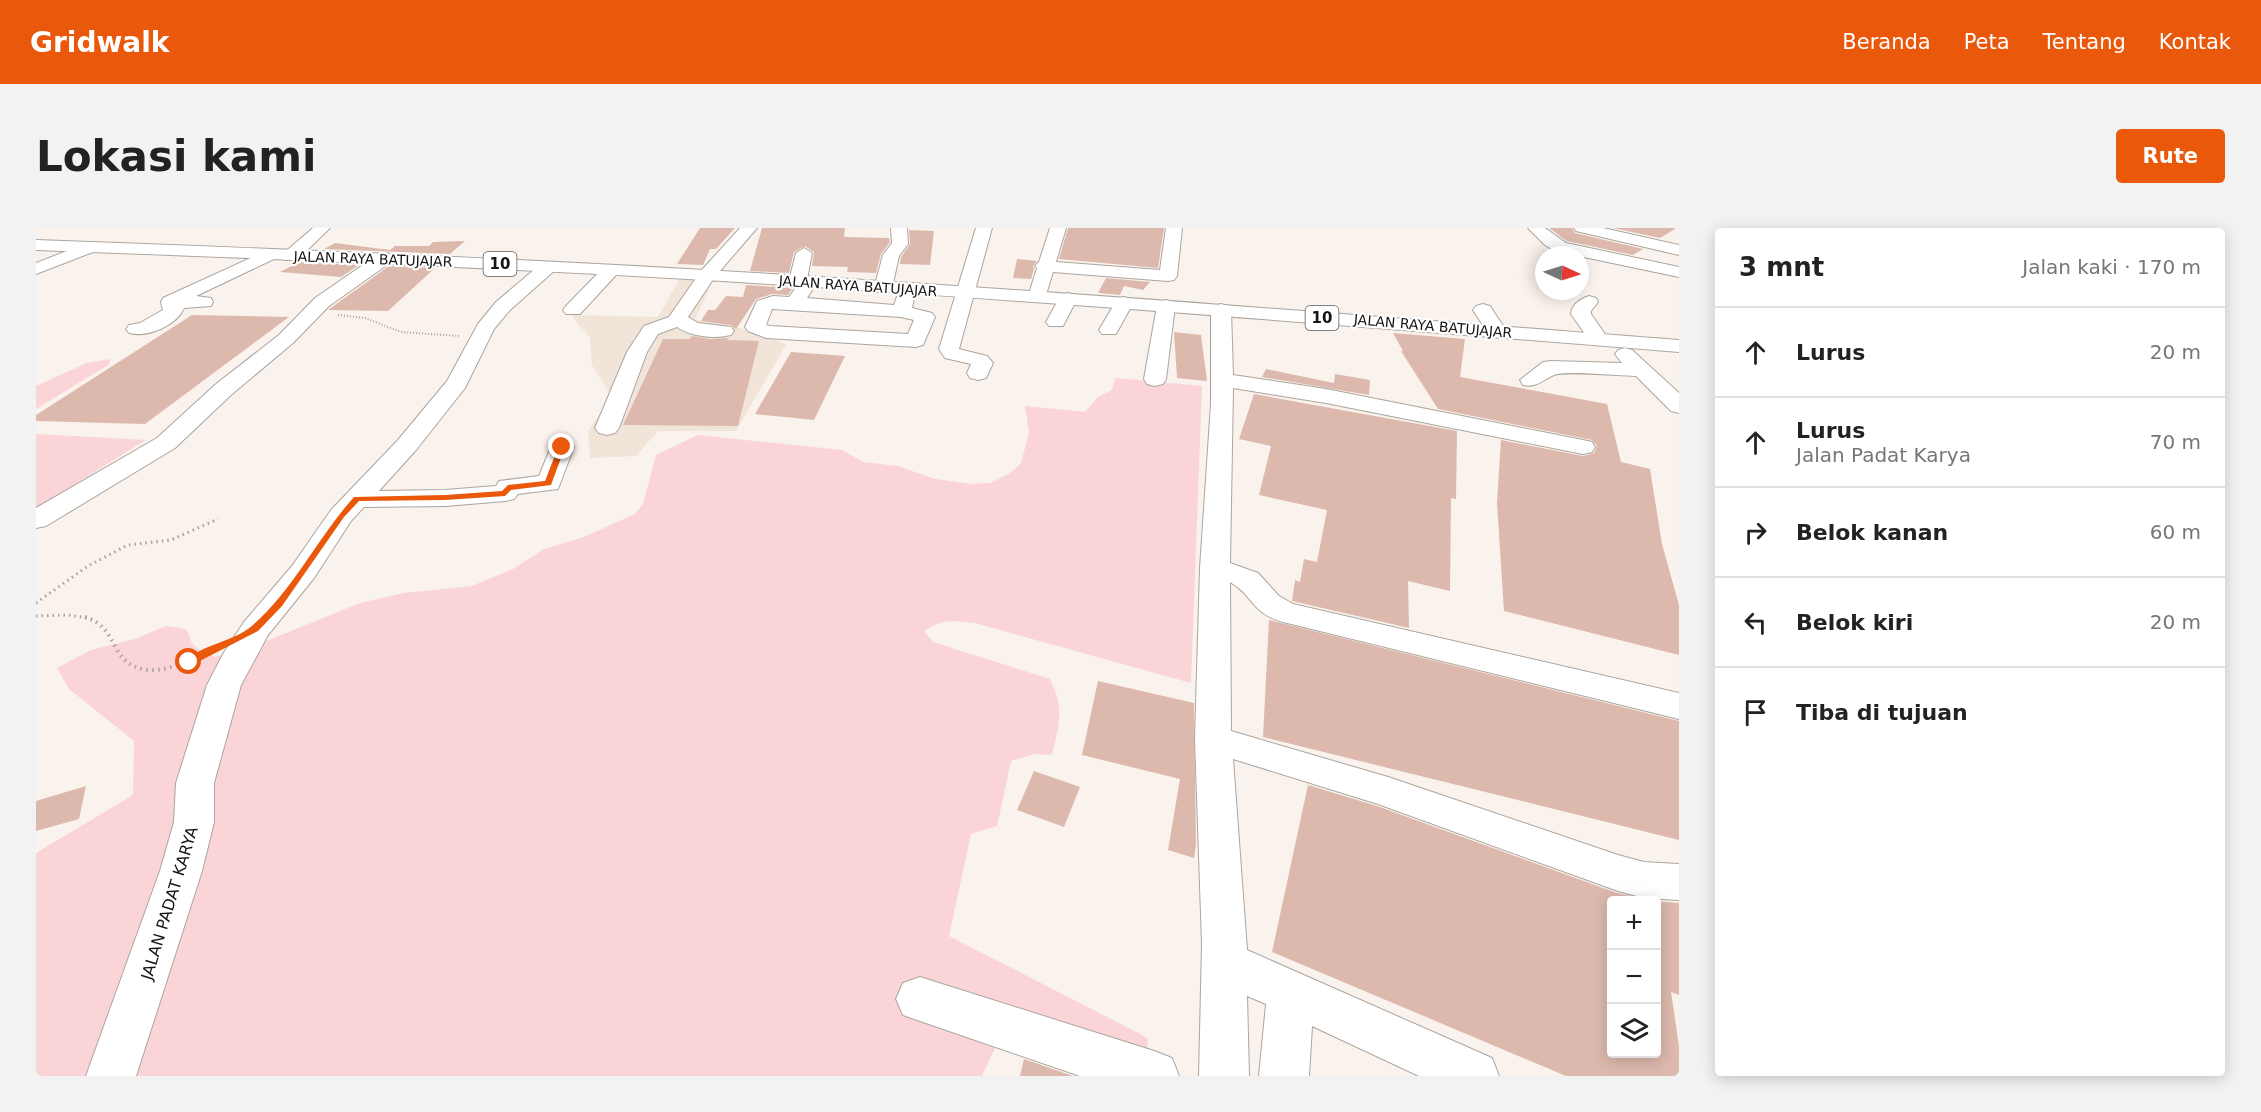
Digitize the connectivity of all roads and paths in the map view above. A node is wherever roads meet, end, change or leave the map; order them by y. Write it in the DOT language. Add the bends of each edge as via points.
graph roads {
  1 [pos="749,228"];
  2 [pos="898,228"];
  3 [pos="984,228"];
  4 [pos="1058,228"];
  5 [pos="1174,228"];
  6 [pos="1533,228"];
  7 [pos="1582,228"];
  8 [pos="325,230"];
  9 [pos="36,245"];
  10 [pos="87,248"];
  11 [pos="614,250"];
  12 [pos="1679,250"];
  13 [pos="804,253"];
  14 [pos="268,255"];
  15 [pos="291,256"];
  16 [pos="385,258"];
  17 [pos="1044,266"];
  18 [pos="548,267"];
  19 [pos="36,269"];
  20 [pos="605,270"];
  21 [pos="1679,272"];
  22 [pos="707,275"];
  23 [pos="803,282"];
  24 [pos="883,288"];
  25 [pos="907,289"];
  26 [pos="964,292"];
  27 [pos="1036,297"];
  28 [pos="1068,299"];
  29 [pos="180,302"];
  30 [pos="204,302"];
  31 [pos="1589,302"];
  32 [pos="795,303"];
  33 [pos="1124,303"];
  34 [pos="1166,306"];
  35 [pos="1221,309"];
  36 [pos="573,310"];
  37 [pos="1483,310"];
  38 [pos="902,311"];
  39 [pos="310,313"];
  40 [pos="677,320"];
  41 [pos="1056,322"];
  42 [pos="136,328"];
  43 [pos="1109,330"];
  44 [pos="724,332"];
  45 [pos="1497,332"];
  46 [pos="482,337"];
  47 [pos="1605,340"];
  48 [pos="1679,346"];
  49 [pos="1641,370"];
  50 [pos="978,373"];
  51 [pos="1155,379"];
  52 [pos="1531,380"];
  53 [pos="1222,381"];
  54 [pos="1679,406"];
  55 [pos="607,428"];
  56 [pos="562,447"];
  57 [pos="1583,447"];
  58 [pos="357,499"];
  59 [pos="218,519"];
  60 [pos="36,520"];
  61 [pos="1215,568"];
  62 [pos="36,603"];
  63 [pos="36,616"];
  64 [pos="255,629"];
  65 [pos="1679,706"];
  66 [pos="1213,739"];
  67 [pos="1679,882"];
  68 [pos="1224,962"];
  69 [pos="1291,993"];
  70 [pos="920,999"];
  71 [pos="111,1076"];
  72 [pos="1154,1076"];
  73 [pos="1224,1076"];
  74 [pos="1284,1076"];
  75 [pos="1474,1076"];
  1 -- 22 [label="main road"];
  2 -- 24 [label="main road" via="900,244 892,254"];
  3 -- 26 [label="main road"];
  4 -- 17 [label="main road"];
  5 -- 17 [label="main road" via="1168,276"];
  6 -- 21 [label="main road" via="1561,247"];
  7 -- 12 [label="main road"];
  8 -- 15 [label="main road"];
  9 -- 10 [label="main road, JALAN RAYA BATUJAJAR / 10"];
  10 -- 14 [label="main road, JALAN RAYA BATUJAJAR / 10"];
  10 -- 19 [label="main road"];
  11 -- 20 [label="main road"];
  13 -- 23 [label="main road"];
  14 -- 15 [label="main road, JALAN RAYA BATUJAJAR / 10"];
  14 -- 29 [label="main road" via="170,302"];
  15 -- 16 [label="main road, JALAN RAYA BATUJAJAR / 10"];
  16 -- 18 [label="main road, JALAN RAYA BATUJAJAR / 10"];
  16 -- 39 [label="main road"];
  17 -- 27 [label="main road"];
  18 -- 20 [label="main road, JALAN RAYA BATUJAJAR / 10"];
  18 -- 46 [label="main road, JALAN PADAT KARYA" via="502,306"];
  20 -- 22 [label="main road, JALAN RAYA BATUJAJAR / 10"];
  20 -- 36 [label="main road"];
  22 -- 23 [label="main road, JALAN RAYA BATUJAJAR / 10"];
  22 -- 40 [label="main road"];
  23 -- 24 [label="main road, JALAN RAYA BATUJAJAR / 10"];
  23 -- 32 [label="main road"];
  24 -- 25 [label="main road, JALAN RAYA BATUJAJAR / 10"];
  25 -- 26 [label="main road, JALAN RAYA BATUJAJAR / 10"];
  25 -- 38 [label="main road"];
  26 -- 27 [label="main road, JALAN RAYA BATUJAJAR / 10"];
  26 -- 50 [label="main road" via="949,349 952,354 980,360"];
  27 -- 28 [label="main road, JALAN RAYA BATUJAJAR / 10"];
  28 -- 33 [label="main road, JALAN RAYA BATUJAJAR / 10"];
  28 -- 41 [label="main road"];
  29 -- 30 [label="main road"];
  29 -- 42 [label="main road" via="173,312 144,328"];
  31 -- 47 [label="main road" via="1581,314"];
  32 -- 38 [label="main road"];
  32 -- 38 [label="main road" via="764,305 755,327 766,332 916,340 925,317"];
  33 -- 34 [label="main road, JALAN RAYA BATUJAJAR / 10"];
  33 -- 43 [label="main road"];
  34 -- 35 [label="main road, JALAN RAYA BATUJAJAR / 10"];
  34 -- 51 [label="main road"];
  35 -- 45 [label="main road, JALAN RAYA BATUJAJAR / 10"];
  35 -- 53 [label="main road"];
  37 -- 45 [label="main road"];
  39 -- 46 [label="path" via="351,316 400,332"];
  39 -- 60 [label="main road" via="286,339 166,442"];
  40 -- 44 [label="main road" via="693,329"];
  40 -- 55 [label="main road" via="651,330 637,352"];
  45 -- 47 [label="main road, JALAN RAYA BATUJAJAR / 10"];
  46 -- 58 [label="main road, JALAN PADAT KARYA" via="457,383"];
  47 -- 48 [label="main road, JALAN RAYA BATUJAJAR / 10"];
  47 -- 49 [label="main road"];
  49 -- 52 [label="main road" via="1551,367"];
  49 -- 54 [label="main road"];
  53 -- 57 [label="main road" via="1326,396"];
  53 -- 61 [label="main road"];
  56 -- 58 [label="main road" via="549,483 508,488 505,493 445,498"];
  58 -- 64 [label="main road, JALAN PADAT KARYA" via="279,604"];
  59 -- 62 [label="path" via="171,540 128,545 88,566"];
  61 -- 65 [label="main road" via="1242,576 1271,607 1283,612"];
  61 -- 66 [label="main road"];
  63 -- 64 [label="path" via="88,617 102,624 121,656 136,668 159,671 189,662"];
  64 -- 71 [label="main road, JALAN PADAT KARYA" via="224,685 195,783 194,822 181,872"];
  66 -- 67 [label="main road" via="1388,792 1618,873 1644,880"];
  66 -- 68 [label="main road"];
  68 -- 69 [label="main road"];
  68 -- 73 [label="main road"];
  69 -- 74 [label="main road"];
  69 -- 75 [label="main road"];
  70 -- 72 [label="main road"];
}
